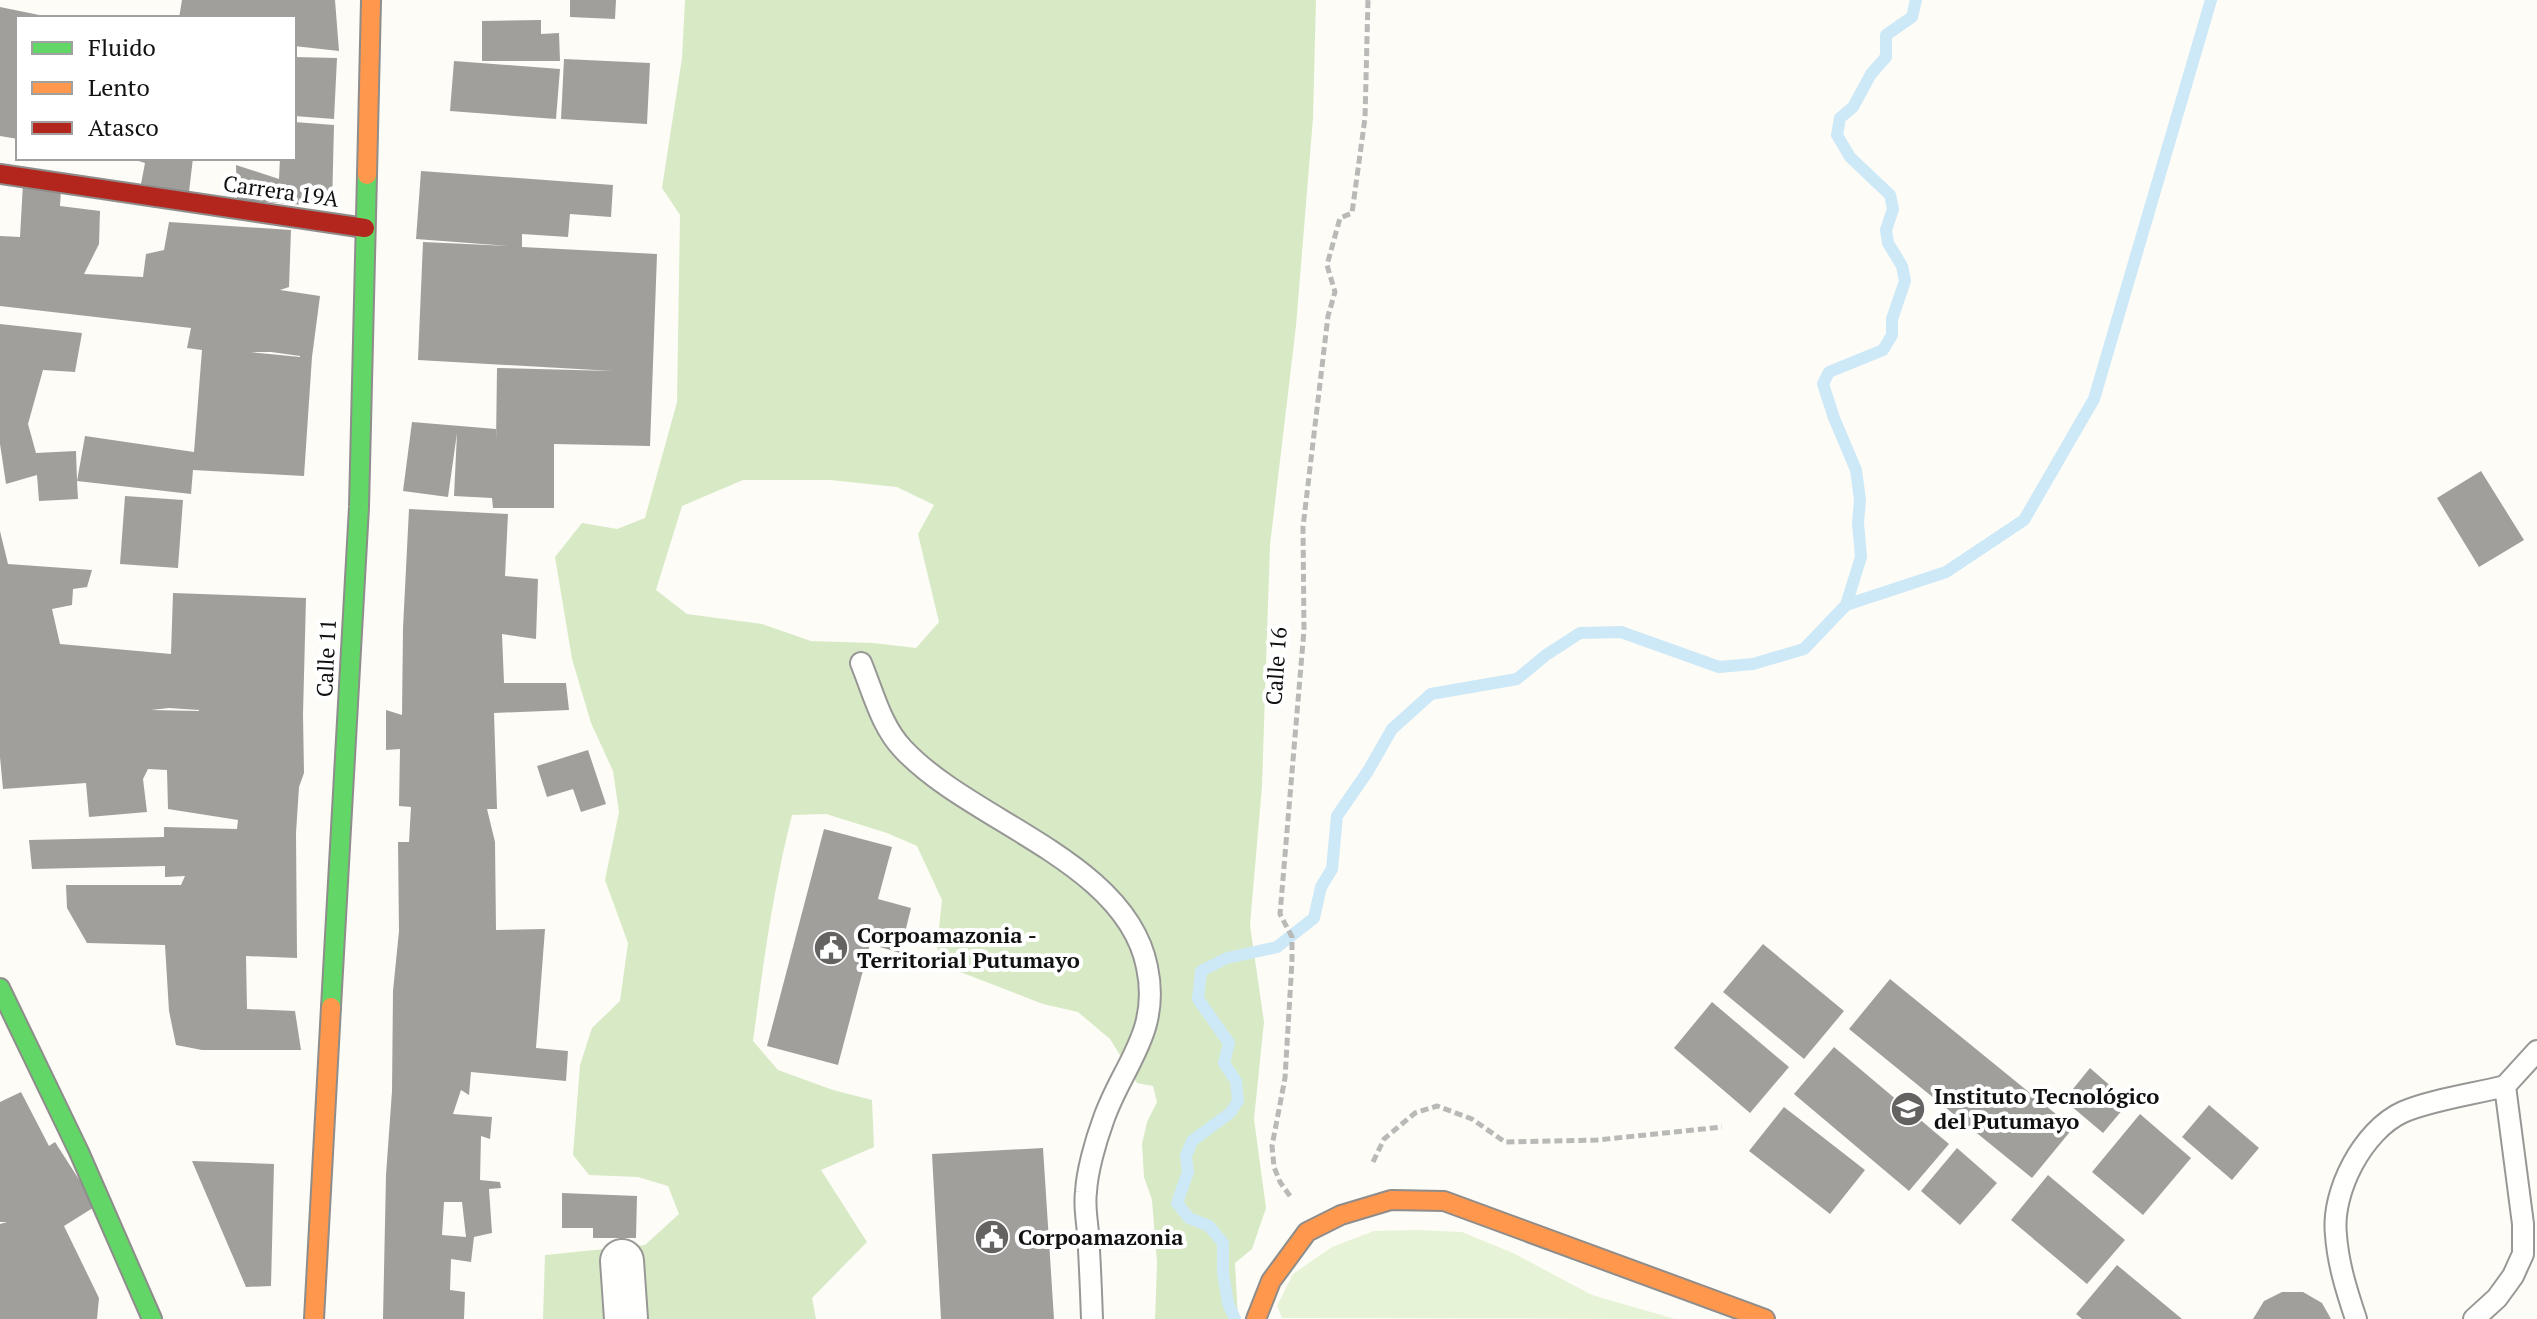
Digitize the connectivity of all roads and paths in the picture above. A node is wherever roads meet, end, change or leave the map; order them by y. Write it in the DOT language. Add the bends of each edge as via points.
graph roads {
  1 [pos="371,0"];
  2 [pos="1368,0"];
  3 [pos="0,174"];
  4 [pos="365,228"];
  5 [pos="861,663"];
  6 [pos="0,988"];
  7 [pos="2537,1051"];
  8 [pos="2505,1086"];
  9 [pos="1722,1127"];
  10 [pos="1362,1209"];
  11 [pos="1307,1232"];
  12 [pos="622,1261"];
  13 [pos="152,1319"];
  14 [pos="314,1319"];
  15 [pos="626,1319"];
  16 [pos="1092,1319"];
  17 [pos="1256,1319"];
  18 [pos="1765,1319"];
  19 [pos="2356,1319"];
  20 [pos="2474,1319"];
  1 -- 4 [label="street, Calle 11"];
  2 -- 11 [label="path, Calle 16" via="1365,118 1352,213 1340,218 1327,265 1335,292 1303,527 1304,630 1280,914 1292,937 1292,961 1285,1078 1272,1146 1280,1182"];
  3 -- 4 [label="street, Carrera 19A"];
  4 -- 14 [label="street, Calle 11" via="359,507"];
  5 -- 16 [label="lane" via="889,733 905,751 932,776 1081,873 1109,897 1138,937 1148,968 1150,1010 1140,1047 1103,1119 1086,1191"];
  6 -- 13 [label="street"];
  7 -- 8 [label="lane"];
  8 -- 19 [label="lane" via="2405,1111 2381,1125 2363,1145 2341,1194 2335,1232"];
  8 -- 20 [label="lane" via="2523,1254 2497,1298"];
  9 -- 10 [label="path" via="1597,1140 1505,1142 1472,1119 1437,1106 1415,1113 1384,1139 1363,1183"];
  10 -- 11 [label="street"];
  10 -- 18 [label="street" via="1391,1200 1444,1201"];
  11 -- 17 [label="street" via="1271,1281"];
  12 -- 15 [label="street"];
}
